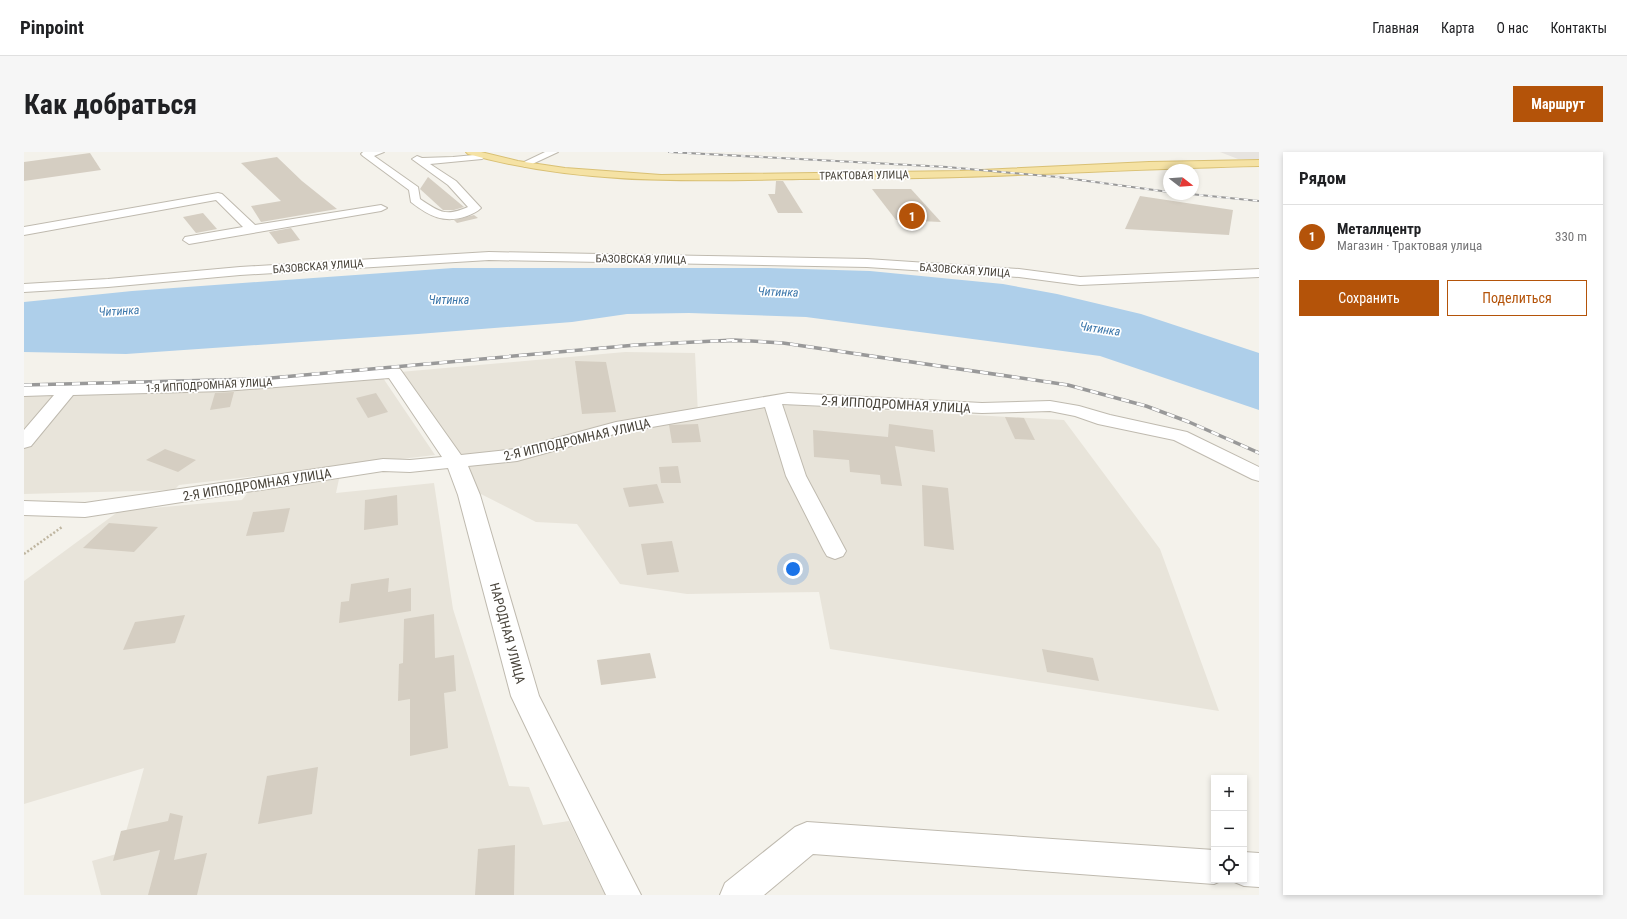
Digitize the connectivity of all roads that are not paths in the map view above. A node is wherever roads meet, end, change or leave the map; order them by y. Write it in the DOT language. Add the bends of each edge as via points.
graph roads {
  1 [pos="379,152"];
  2 [pos="408,152"];
  3 [pos="471,152"];
  4 [pos="553,152"];
  5 [pos="482,156"];
  6 [pos="420,161"];
  7 [pos="1259,163"];
  8 [pos="525,164"];
  9 [pos="381,208"];
  10 [pos="252,229"];
  11 [pos="24,231"];
  12 [pos="189,240"];
  13 [pos="1259,273"];
  14 [pos="24,288"];
  15 [pos="394,373"];
  16 [pos="68,390"];
  17 [pos="24,391"];
  18 [pos="772,401"];
  19 [pos="24,442"];
  20 [pos="456,462"];
  21 [pos="1259,475"];
  22 [pos="24,508"];
  23 [pos="835,551"];
  24 [pos="1211,867"];
  25 [pos="1247,869"];
  26 [pos="1259,870"];
  27 [pos="624,895"];
  28 [pos="737,895"];
  1 -- 6 [label="street" via="366,154 414,189 415,200 435,215 445,217 464,214 475,208 452,183"];
  2 -- 6 [label="street"];
  3 -- 5 [label="main road, ТРАКТОВАЯ УЛИЦА"];
  4 -- 8 [label="street"];
  5 -- 6 [label="street"];
  5 -- 8 [label="main road, ТРАКТОВАЯ УЛИЦА"];
  7 -- 8 [label="main road, ТРАКТОВАЯ УЛИЦА" via="1149,165 960,174 661,178 614,176"];
  9 -- 10 [label="street"];
  10 -- 11 [label="street" via="218,196"];
  10 -- 12 [label="street"];
  13 -- 14 [label="street, БАЗОВСКАЯ УЛИЦА" via="1080,280 867,264 489,256 240,271"];
  15 -- 16 [label="street, 1-Я ИППОДРОМНАЯ УЛИЦА" via="224,386"];
  15 -- 20 [label="street, НАРОДНАЯ УЛИЦА"];
  16 -- 17 [label="street, 1-Я ИППОДРОМНАЯ УЛИЦА"];
  16 -- 19 [label="street"];
  18 -- 20 [label="street, 2-Я ИППОДРОМНАЯ УЛИЦА" via="616,428 516,455"];
  18 -- 21 [label="street, 2-Я ИППОДРОМНАЯ УЛИЦА" via="788,398 982,408 1050,406 1180,436"];
  18 -- 23 [label="street" via="796,476"];
  20 -- 22 [label="street, 2-Я ИППОДРОМНАЯ УЛИЦА" via="410,466 383,465 85,510"];
  20 -- 27 [label="street, НАРОДНАЯ УЛИЦА" via="470,495 525,696"];
  24 -- 28 [label="street" via="807,838"];
  25 -- 26 [label="street"];
}
